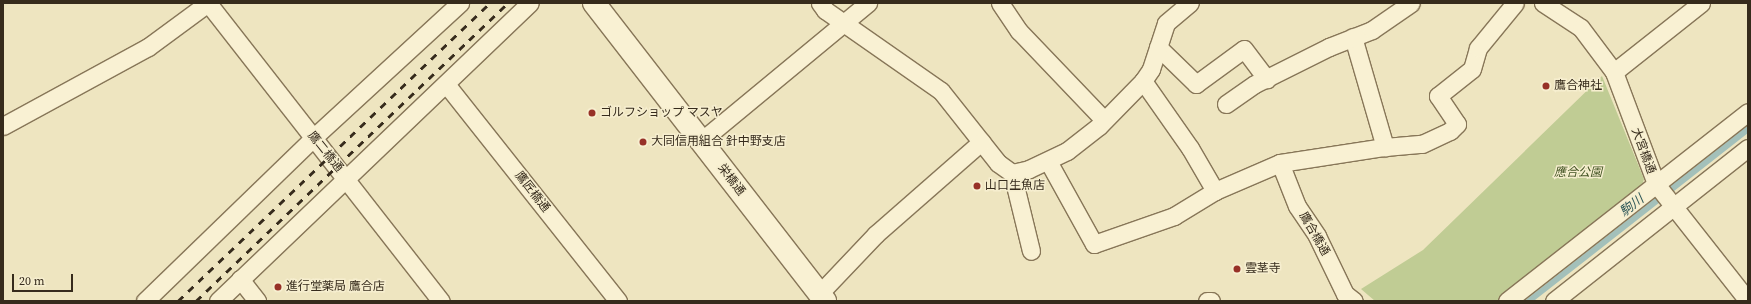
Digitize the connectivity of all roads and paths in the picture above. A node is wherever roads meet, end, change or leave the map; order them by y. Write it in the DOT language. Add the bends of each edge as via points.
graph roads {
  1 [pos="208,3"];
  2 [pos="460,3"];
  3 [pos="530,3"];
  4 [pos="594,3"];
  5 [pos="820,3"];
  6 [pos="868,3"];
  7 [pos="1000,3"];
  8 [pos="1189,3"];
  9 [pos="1411,3"];
  10 [pos="1515,3"];
  11 [pos="1543,3"];
  12 [pos="1701,3"];
  13 [pos="844,23"];
  14 [pos="1353,37"];
  15 [pos="1158,47"];
  16 [pos="1614,72"];
  17 [pos="1266,79"];
  18 [pos="1143,81"];
  19 [pos="446,84"];
  20 [pos="1226,104"];
  21 [pos="1748,112"];
  22 [pos="1104,120"];
  23 [pos="3,126"];
  24 [pos="313,138"];
  25 [pos="701,141"];
  26 [pos="981,142"];
  27 [pos="1385,147"];
  28 [pos="1748,148"];
  29 [pos="1048,160"];
  30 [pos="1280,163"];
  31 [pos="1012,173"];
  32 [pos="347,178"];
  33 [pos="1215,191"];
  34 [pos="1664,195"];
  35 [pos="1031,251"];
  36 [pos="240,279"];
  37 [pos="818,299"];
  38 [pos="1562,299"];
  39 [pos="145,301"];
  40 [pos="218,301"];
  41 [pos="257,301"];
  42 [pos="441,301"];
  43 [pos="618,301"];
  44 [pos="1207,301"];
  45 [pos="1211,301"];
  46 [pos="1354,301"];
  47 [pos="1507,301"];
  48 [pos="1748,301"];
  1 -- 23 [label="street" via="148,47"];
  1 -- 24 [label="street, 鷹二橋通"];
  2 -- 24 [label="street"];
  3 -- 19 [label="street"];
  4 -- 25 [label="street, 栄橋通"];
  5 -- 13 [label="street"];
  6 -- 13 [label="street"];
  7 -- 22 [label="street" via="1019,30"];
  8 -- 15 [label="street" via="1166,23"];
  9 -- 14 [label="street" via="1372,30"];
  10 -- 27 [label="street" via="1478,48 1472,69 1438,96 1457,124 1450,131 1422,144"];
  11 -- 16 [label="street, 大宮橋通" via="1580,28"];
  12 -- 16 [label="street"];
  13 -- 25 [label="street"];
  13 -- 26 [label="street" via="941,91"];
  14 -- 17 [label="street"];
  14 -- 27 [label="street"];
  15 -- 17 [label="street" via="1196,84 1244,49"];
  15 -- 18 [label="street" via="1151,69"];
  16 -- 34 [label="street, 大宮橋通"];
  17 -- 20 [label="street"];
  18 -- 22 [label="street"];
  18 -- 33 [label="street" via="1190,148"];
  19 -- 32 [label="street"];
  19 -- 43 [label="street, 鷹匠橋通"];
  21 -- 34 [label="street"];
  22 -- 29 [label="street" via="1068,151"];
  24 -- 32 [label="street, 鷹二橋通"];
  24 -- 39 [label="street"];
  25 -- 37 [label="street, 栄橋通"];
  26 -- 31 [label="street" via="998,163"];
  26 -- 37 [label="street" via="876,234"];
  27 -- 30 [label="street"];
  28 -- 34 [label="street"];
  29 -- 31 [label="street" via="1029,169"];
  29 -- 33 [label="street" via="1094,244 1174,216"];
  30 -- 33 [label="street"];
  30 -- 46 [label="street, 鷹合橋通" via="1297,206 1317,236 1345,294"];
  31 -- 35 [label="street"];
  32 -- 36 [label="street"];
  32 -- 42 [label="street, 鷹二橋通"];
  34 -- 38 [label="street"];
  34 -- 47 [label="street"];
  34 -- 48 [label="street, 大宮橋通"];
  36 -- 40 [label="street"];
  36 -- 41 [label="street"];
  44 -- 45 [label="street"];
}
